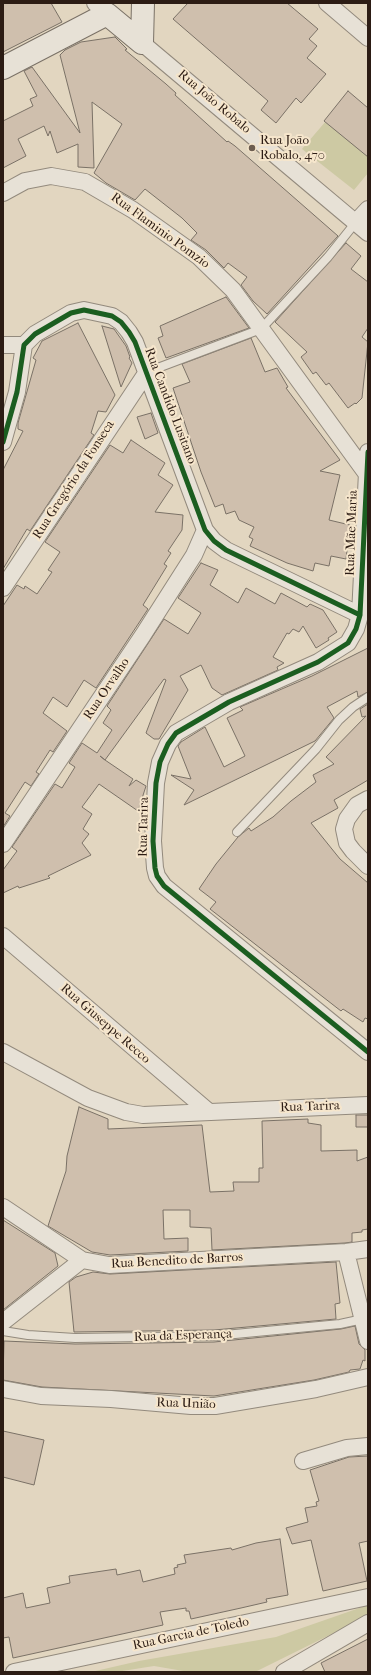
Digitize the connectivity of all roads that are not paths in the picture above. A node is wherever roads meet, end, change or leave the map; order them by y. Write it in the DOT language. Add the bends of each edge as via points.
graph roads {
  1 [pos="143,3"];
  2 [pos="327,3"];
  3 [pos="101,9"];
  4 [pos="368,38"];
  5 [pos="142,42"];
  6 [pos="3,68"];
  7 [pos="3,193"];
  8 [pos="368,209"];
  9 [pos="356,222"];
  10 [pos="368,233"];
  11 [pos="261,329"];
  12 [pos="3,345"];
  13 [pos="24,345"];
  14 [pos="147,372"];
  15 [pos="3,442"];
  16 [pos="368,452"];
  17 [pos="366,473"];
  18 [pos="205,530"];
  19 [pos="3,588"];
  20 [pos="364,616"];
  21 [pos="368,697"];
  22 [pos="368,799"];
  23 [pos="238,832"];
  24 [pos="3,844"];
  25 [pos="368,866"];
  26 [pos="3,936"];
  27 [pos="3,1052"];
  28 [pos="368,1052"];
  29 [pos="368,1105"];
  30 [pos="208,1111"];
  31 [pos="3,1207"];
  32 [pos="368,1249"];
  33 [pos="346,1252"];
  34 [pos="82,1260"];
  35 [pos="362,1319"];
  36 [pos="3,1322"];
  37 [pos="3,1331"];
  38 [pos="368,1341"];
  39 [pos="368,1377"];
  40 [pos="3,1389"];
  41 [pos="368,1446"];
  42 [pos="303,1461"];
  43 [pos="368,1597"];
  44 [pos="368,1623"];
  45 [pos="14,1672"];
  46 [pos="284,1672"];
  1 -- 5 [label="street"];
  2 -- 4 [label="street"];
  3 -- 5 [label="street, Rua João Robalo"];
  3 -- 6 [label="street"];
  5 -- 9 [label="street, Rua João Robalo"];
  7 -- 11 [label="street, Rua Flaminio Pomzio" via="25,181 50,176 85,182 97,187 200,257 233,290"];
  8 -- 9 [label="street"];
  9 -- 10 [label="street, Rua João Robalo"];
  9 -- 11 [label="lane" via="328,258"];
  11 -- 14 [label="lane"];
  11 -- 17 [label="street, Rua Flaminio Pomzio"];
  12 -- 13 [label="street"];
  13 -- 14 [label="street, Rua Candido Lusitano" via="35,334 71,313 84,310 97,312 112,316 130,332"];
  13 -- 15 [label="street" via="16,392"];
  14 -- 18 [label="street, Rua Candido Lusitano"];
  14 -- 19 [label="street, Rua Gregório da Fonseca"];
  16 -- 17 [label="street, Rua Mãe Maria"];
  17 -- 20 [label="street, Rua Mãe Maria"];
  18 -- 20 [label="street, Rua Candido Lusitano" via="226,550"];
  18 -- 24 [label="street, Rua Orvalho" via="194,555 132,652"];
  20 -- 28 [label="street, Rua Tarira" via="348,644 333,654 229,702 176,733 160,762 153,841 154,868 164,886"];
  21 -- 23 [label="lane" via="339,720 316,749"];
  22 -- 25 [label="street" via="357,804 344,829 350,847"];
  26 -- 30 [label="street, Rua Giuseppe Recco"];
  27 -- 30 [label="street, Rua Tarira" via="88,1098 126,1112 144,1115"];
  29 -- 30 [label="street, Rua Tarira"];
  31 -- 34 [label="street, Rua Benedito de Barros"];
  32 -- 33 [label="street, Rua Benedito de Barros"];
  33 -- 34 [label="street, Rua Benedito de Barros" via="108,1265"];
  33 -- 35 [label="street"];
  34 -- 36 [label="street"];
  35 -- 37 [label="lane, Rua da Esperança" via="340,1324 214,1336 75,1338"];
  35 -- 38 [label="street"];
  39 -- 40 [label="street, Rua União" via="316,1389 215,1406 41,1396"];
  41 -- 42 [label="street" via="347,1448"];
  43 -- 45 [label="street, Rua Garcia de Toledo"];
  44 -- 46 [label="street"];
}
